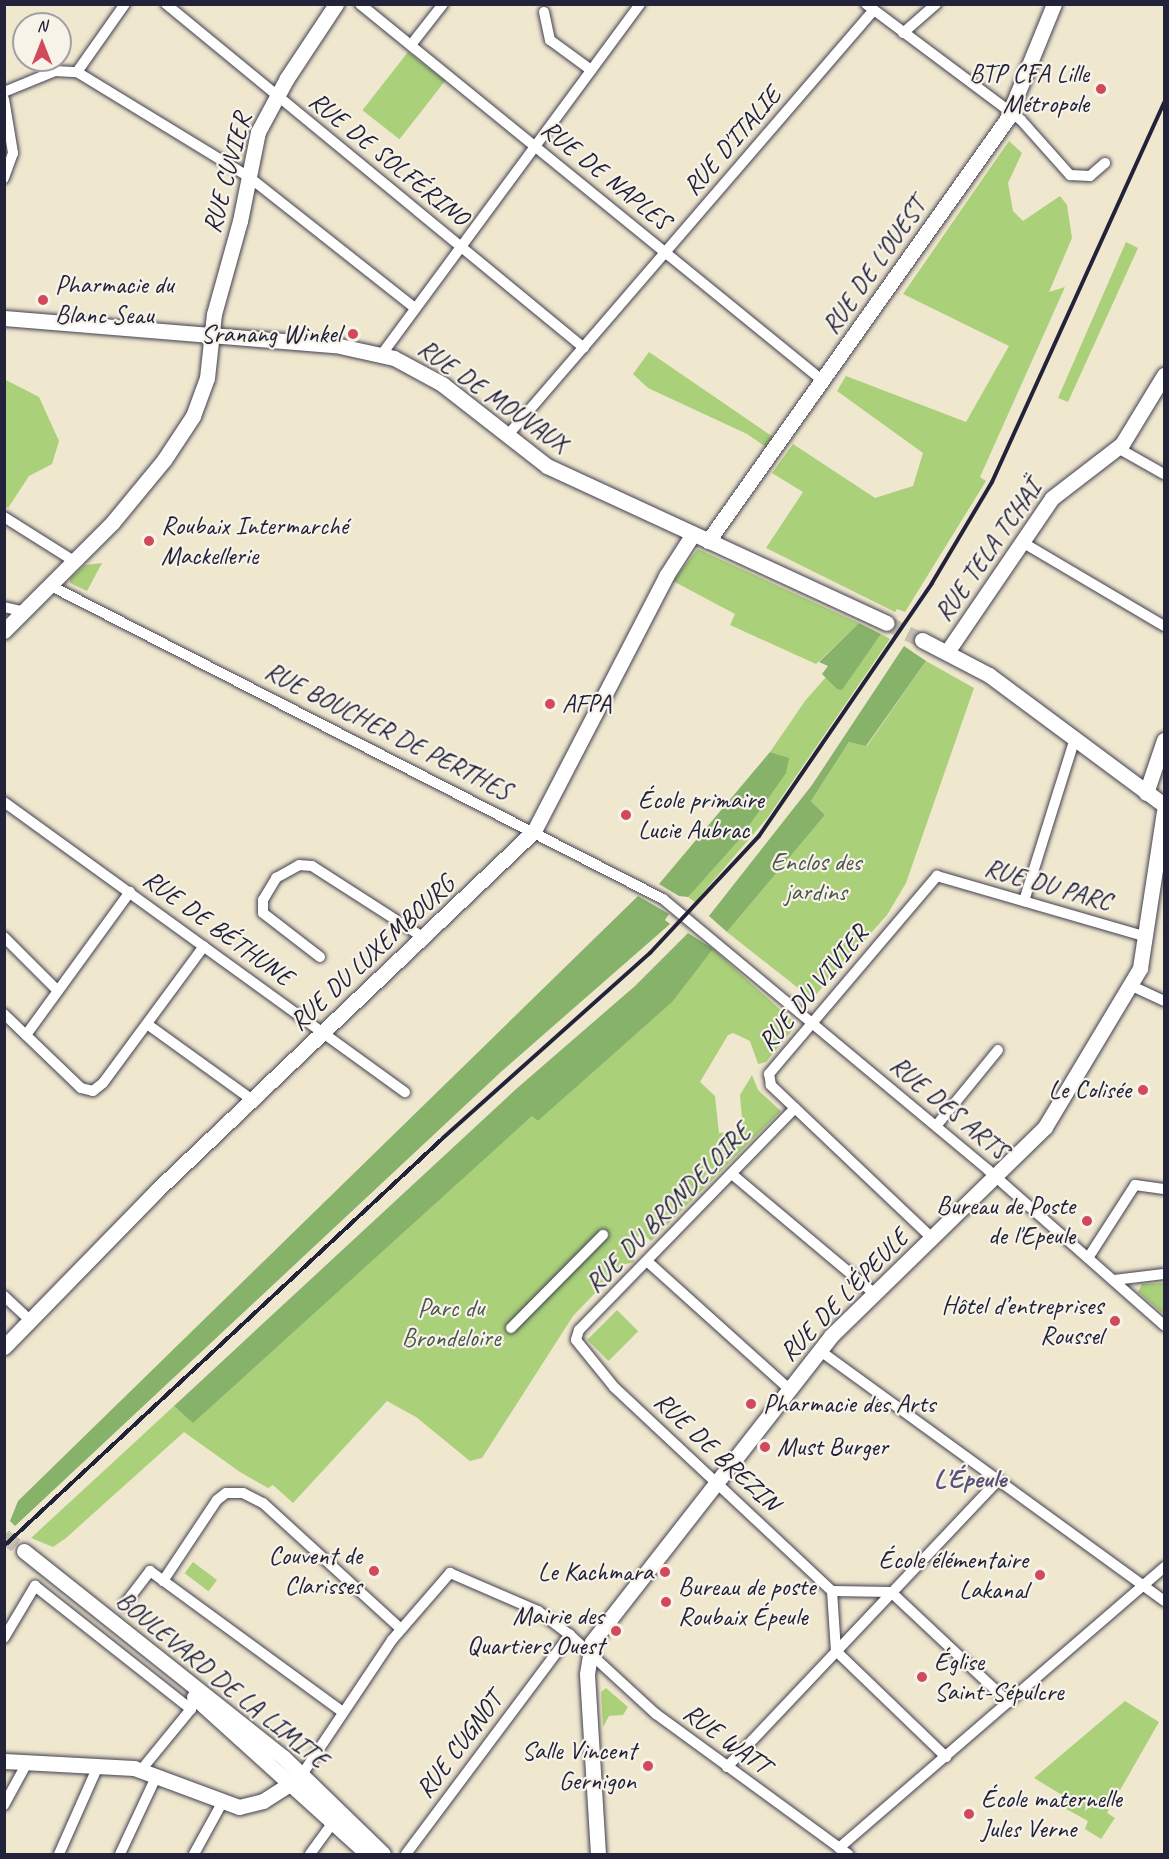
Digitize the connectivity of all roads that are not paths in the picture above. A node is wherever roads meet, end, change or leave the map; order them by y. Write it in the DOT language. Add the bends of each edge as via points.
graph roads {
  1 [pos="126,4"];
  2 [pos="166,4"];
  3 [pos="336,4"];
  4 [pos="360,4"];
  5 [pos="443,4"];
  6 [pos="640,4"];
  7 [pos="936,4"];
  8 [pos="1054,4"];
  9 [pos="870,8"];
  10 [pos="544,12"];
  11 [pos="903,33"];
  12 [pos="411,45"];
  13 [pos="591,70"];
  14 [pos="77,72"];
  15 [pos="4,92"];
  16 [pos="277,96"];
  17 [pos="4,99"];
  18 [pos="1011,113"];
  19 [pos="535,146"];
  20 [pos="1105,163"];
  21 [pos="249,177"];
  22 [pos="4,178"];
  23 [pos="464,250"];
  24 [pos="666,253"];
  25 [pos="415,308"];
  26 [pos="4,318"];
  27 [pos="212,335"];
  28 [pos="584,348"];
  29 [pos="382,354"];
  30 [pos="1164,375"];
  31 [pos="823,381"];
  32 [pos="507,436"];
  33 [pos="1118,448"];
  34 [pos="1164,474"];
  35 [pos="4,517"];
  36 [pos="693,534"];
  37 [pos="708,541"];
  38 [pos="1022,542"];
  39 [pos="69,566"];
  40 [pos="49,585"];
  41 [pos="4,608"];
  42 [pos="22,611"];
  43 [pos="887,623"];
  44 [pos="1164,626"];
  45 [pos="4,631"];
  46 [pos="922,640"];
  47 [pos="947,652"];
  48 [pos="1075,738"];
  49 [pos="1164,740"];
  50 [pos="1146,793"];
  51 [pos="4,802"];
  52 [pos="1164,805"];
  53 [pos="1164,812"];
  54 [pos="534,831"];
  55 [pos="937,876"];
  56 [pos="130,892"];
  57 [pos="1024,901"];
  58 [pos="700,929"];
  59 [pos="4,937"];
  60 [pos="1147,937"];
  61 [pos="424,938"];
  62 [pos="204,946"];
  63 [pos="320,957"];
  64 [pos="1132,986"];
  65 [pos="58,991"];
  66 [pos="1164,1001"];
  67 [pos="4,1014"];
  68 [pos="814,1023"];
  69 [pos="147,1024"];
  70 [pos="323,1032"];
  71 [pos="26,1035"];
  72 [pos="998,1050"];
  73 [pos="405,1092"];
  74 [pos="251,1099"];
  75 [pos="795,1108"];
  76 [pos="936,1126"];
  77 [pos="733,1175"];
  78 [pos="996,1178"];
  79 [pos="1164,1189"];
  80 [pos="603,1235"];
  81 [pos="933,1239"];
  82 [pos="1088,1258"];
  83 [pos="648,1262"];
  84 [pos="1164,1274"];
  85 [pos="1114,1280"];
  86 [pos="874,1294"];
  87 [pos="4,1296"];
  88 [pos="30,1320"];
  89 [pos="1164,1325"];
  90 [pos="512,1328"];
  91 [pos="576,1341"];
  92 [pos="4,1347"];
  93 [pos="819,1350"];
  94 [pos="788,1388"];
  95 [pos="998,1480"];
  96 [pos="716,1482"];
  97 [pos="21,1554"];
  98 [pos="1164,1567"];
  99 [pos="163,1581"];
  100 [pos="1143,1585"];
  101 [pos="832,1591"];
  102 [pos="891,1592"];
  103 [pos="1164,1601"];
  104 [pos="124,1605"];
  105 [pos="401,1629"];
  106 [pos="570,1635"];
  107 [pos="4,1638"];
  108 [pos="588,1651"];
  109 [pos="836,1651"];
  110 [pos="1008,1702"];
  111 [pos="344,1712"];
  112 [pos="946,1757"];
  113 [pos="4,1761"];
  114 [pos="27,1763"];
  115 [pos="98,1766"];
  116 [pos="727,1767"];
  117 [pos="141,1770"];
  118 [pos="157,1775"];
  119 [pos="298,1778"];
  120 [pos="222,1803"];
  121 [pos="4,1805"];
  122 [pos="333,1822"];
  123 [pos="844,1851"];
  124 [pos="59,1854"];
  125 [pos="120,1854"];
  126 [pos="194,1854"];
  127 [pos="310,1854"];
  128 [pos="368,1854"];
  129 [pos="383,1854"];
  130 [pos="406,1854"];
  131 [pos="598,1854"];
  1 -- 14 [label="street"];
  2 -- 16 [label="street, RUE DE SOLFÉRINO"];
  3 -- 16 [label="street, RUE CUVIER"];
  4 -- 12 [label="street, RUE DE NAPLES"];
  5 -- 12 [label="street"];
  6 -- 13 [label="street"];
  7 -- 11 [label="street"];
  8 -- 18 [label="street, RUE DE L'OUEST"];
  9 -- 11 [label="street"];
  9 -- 24 [label="street, RUE D'ITALIE"];
  10 -- 13 [label="street" via="550,40"];
  11 -- 18 [label="street"];
  12 -- 19 [label="street, RUE DE NAPLES"];
  13 -- 19 [label="street"];
  14 -- 15 [label="street" via="55,70"];
  14 -- 21 [label="street"];
  16 -- 21 [label="street, RUE CUVIER" via="258,132"];
  16 -- 23 [label="street, RUE DE SOLFÉRINO"];
  17 -- 22 [label="street" via="14,153"];
  18 -- 20 [label="street" via="1071,175 1090,176"];
  18 -- 31 [label="street, RUE DE L'OUEST"];
  19 -- 23 [label="street"];
  19 -- 24 [label="street, RUE DE NAPLES"];
  21 -- 25 [label="street"];
  21 -- 27 [label="street, RUE CUVIER"];
  23 -- 25 [label="street"];
  23 -- 28 [label="street, RUE DE SOLFÉRINO"];
  24 -- 28 [label="street, RUE D'ITALIE"];
  24 -- 31 [label="street, RUE DE NAPLES"];
  25 -- 29 [label="street"];
  26 -- 27 [label="street, RUE DE MOUVAUX"];
  27 -- 29 [label="street, RUE DE MOUVAUX" via="335,345"];
  27 -- 39 [label="street, RUE CUVIER" via="205,386 185,431 112,523"];
  28 -- 32 [label="street, RUE D'ITALIE"];
  29 -- 32 [label="street, RUE DE MOUVAUX" via="429,375"];
  30 -- 33 [label="street, RUE TELA TCHAÏ"];
  31 -- 37 [label="street, RUE DE L'OUEST"];
  32 -- 36 [label="street, RUE DE MOUVAUX" via="547,466"];
  33 -- 34 [label="street"];
  33 -- 38 [label="street, RUE TELA TCHAÏ" via="1056,493"];
  35 -- 39 [label="street"];
  36 -- 37 [label="street, RUE DE MOUVAUX"];
  36 -- 54 [label="street, RUE DU LUXEMBOURG" via="666,576"];
  37 -- 43 [label="street, RUE DE MOUVAUX"];
  38 -- 44 [label="street"];
  38 -- 47 [label="street, RUE TELA TCHAÏ"];
  39 -- 40 [label="street, RUE CUVIER"];
  40 -- 42 [label="street, RUE CUVIER"];
  40 -- 54 [label="street, RUE BOUCHER DE PERTHES"];
  41 -- 42 [label="street"];
  42 -- 45 [label="street, RUE CUVIER"];
  46 -- 47 [label="street"];
  47 -- 48 [label="street" via="989,675"];
  48 -- 50 [label="street"];
  48 -- 57 [label="street"];
  49 -- 50 [label="street"];
  50 -- 52 [label="street"];
  51 -- 56 [label="street, RUE DE BÉTHUNE"];
  53 -- 60 [label="street, RUE DE L'ÉPEULE"];
  54 -- 58 [label="street, RUE BOUCHER DE PERTHES" via="650,891"];
  54 -- 61 [label="street, RUE DU LUXEMBOURG"];
  55 -- 57 [label="street, RUE DU PARC"];
  55 -- 68 [label="street, RUE DU VIVIER"];
  56 -- 62 [label="street, RUE DE BÉTHUNE"];
  56 -- 65 [label="street"];
  57 -- 60 [label="street, RUE DU PARC"];
  58 -- 68 [label="street, RUE DES ARTS"];
  59 -- 65 [label="street"];
  60 -- 64 [label="street, RUE DE L'ÉPEULE"];
  61 -- 63 [label="street" via="312,866 299,865 276,878 263,900 263,913"];
  61 -- 70 [label="street, RUE DU LUXEMBOURG"];
  62 -- 69 [label="street"];
  62 -- 70 [label="street, RUE DE BÉTHUNE"];
  64 -- 66 [label="street"];
  64 -- 78 [label="street, RUE DE L'ÉPEULE" via="1045,1127"];
  65 -- 71 [label="street"];
  67 -- 71 [label="street"];
  68 -- 75 [label="street, RUE DU VIVIER" via="769,1074 771,1085"];
  68 -- 76 [label="street, RUE DES ARTS"];
  69 -- 71 [label="street" via="93,1091 81,1088"];
  69 -- 74 [label="street"];
  70 -- 73 [label="street, RUE DE BÉTHUNE"];
  70 -- 74 [label="street, RUE DU LUXEMBOURG"];
  72 -- 76 [label="street"];
  74 -- 88 [label="street, RUE DU LUXEMBOURG"];
  75 -- 77 [label="street, RUE DU BRONDELOIRE"];
  75 -- 81 [label="street"];
  76 -- 78 [label="street, RUE DES ARTS"];
  77 -- 83 [label="street, RUE DU BRONDELOIRE"];
  77 -- 86 [label="street"];
  78 -- 81 [label="street, RUE DE L'ÉPEULE"];
  78 -- 82 [label="street, RUE DES ARTS"];
  79 -- 82 [label="street" via="1135,1185"];
  80 -- 90 [label="street"];
  81 -- 86 [label="street, RUE DE L'ÉPEULE"];
  82 -- 85 [label="street, RUE DES ARTS"];
  83 -- 91 [label="street, RUE DU BRONDELOIRE" via="579,1330"];
  83 -- 94 [label="street"];
  84 -- 85 [label="street"];
  85 -- 89 [label="street, RUE DES ARTS"];
  86 -- 93 [label="street, RUE DE L'ÉPEULE"];
  87 -- 88 [label="street"];
  88 -- 92 [label="street, RUE DU LUXEMBOURG"];
  91 -- 96 [label="street, RUE DE BREZIN" via="614,1387"];
  93 -- 94 [label="street, RUE DE L'ÉPEULE"];
  93 -- 95 [label="street"];
  94 -- 96 [label="street, RUE DE L'ÉPEULE"];
  95 -- 100 [label="street"];
  95 -- 102 [label="street"];
  96 -- 101 [label="street, RUE DE BREZIN"];
  96 -- 108 [label="street, RUE DE L'ÉPEULE" via="596,1635"];
  97 -- 119 [label="street, BOULEVARD DE LA LIMITE"];
  98 -- 100 [label="street"];
  99 -- 104 [label="street" via="150,1571"];
  99 -- 105 [label="street" via="217,1500 226,1493 243,1493 263,1503"];
  99 -- 111 [label="street"];
  100 -- 103 [label="street"];
  100 -- 110 [label="street"];
  101 -- 102 [label="street"];
  101 -- 109 [label="street"];
  102 -- 109 [label="street"];
  102 -- 110 [label="street"];
  105 -- 106 [label="street, RUE WATT" via="450,1573 523,1602"];
  105 -- 111 [label="street"];
  106 -- 108 [label="street, RUE WATT"];
  106 -- 130 [label="street, RUE CUGNOT"];
  107 -- 117 [label="street" via="35,1586 191,1709"];
  108 -- 116 [label="street, RUE WATT" via="656,1714"];
  108 -- 131 [label="street"];
  109 -- 112 [label="street"];
  109 -- 116 [label="street"];
  110 -- 112 [label="street"];
  111 -- 119 [label="street"];
  112 -- 123 [label="street"];
  113 -- 114 [label="street"];
  114 -- 115 [label="street"];
  114 -- 121 [label="street"];
  115 -- 117 [label="street"];
  115 -- 124 [label="street"];
  116 -- 123 [label="street, RUE WATT"];
  117 -- 118 [label="street"];
  118 -- 120 [label="street"];
  118 -- 125 [label="street"];
  119 -- 120 [label="street" via="256,1804"];
  119 -- 122 [label="street, BOULEVARD DE LA LIMITE"];
  119 -- 129 [label="street, BOULEVARD DE LA LIMITE"];
  120 -- 126 [label="street"];
  122 -- 127 [label="street"];
  122 -- 128 [label="street, BOULEVARD DE LA LIMITE"];
}
